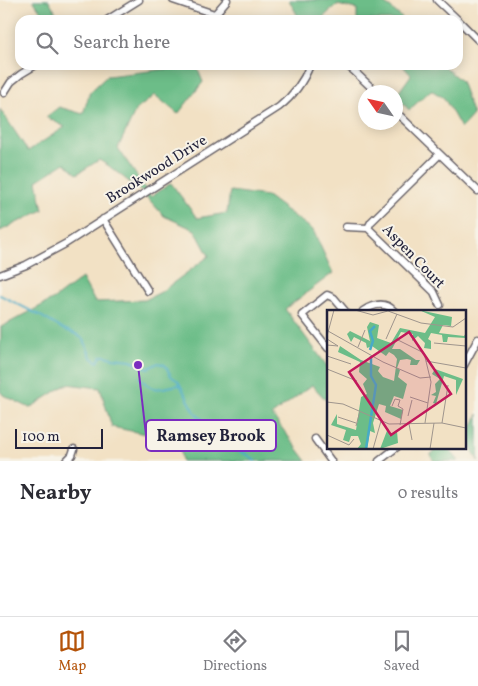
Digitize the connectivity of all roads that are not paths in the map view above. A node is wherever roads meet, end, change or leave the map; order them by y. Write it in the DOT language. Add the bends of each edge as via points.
graph roads {
  1 [pos="139,0"];
  2 [pos="173,0"];
  3 [pos="227,0"];
  4 [pos="437,0"];
  5 [pos="215,14"];
  6 [pos="114,15"];
  7 [pos="218,15"];
  8 [pos="453,15"];
  9 [pos="463,25"];
  10 [pos="478,40"];
  11 [pos="28,70"];
  12 [pos="308,70"];
  13 [pos="352,70"];
  14 [pos="368,85"];
  15 [pos="4,93"];
  16 [pos="403,119"];
  17 [pos="440,155"];
  18 [pos="478,191"];
  19 [pos="103,219"];
  20 [pos="346,227"];
  21 [pos="368,228"];
  22 [pos="0,275"];
  23 [pos="148,291"];
  24 [pos="440,305"];
  25 [pos="344,310"];
  26 [pos="365,310"];
  27 [pos="393,310"];
  28 [pos="478,340"];
  29 [pos="327,347"];
  30 [pos="466,361"];
  31 [pos="315,439"];
  32 [pos="396,448"];
  33 [pos="74,449"];
  34 [pos="66,461"];
  35 [pos="331,461"];
  36 [pos="379,461"];
  1 -- 6 [label="street"];
  2 -- 5 [label="street"];
  3 -- 5 [label="street"];
  4 -- 8 [label="street"];
  5 -- 7 [label="street"];
  9 -- 10 [label="street"];
  11 -- 15 [label="street"];
  12 -- 19 [label="street, Brookwood Drive" via="301,85 279,107"];
  13 -- 14 [label="street"];
  16 -- 17 [label="street"];
  17 -- 18 [label="street"];
  17 -- 21 [label="street, Aspen Court"];
  19 -- 22 [label="street, Brookwood Drive" via="38,260"];
  19 -- 23 [label="street"];
  20 -- 21 [label="street, Aspen Court"];
  21 -- 24 [label="street, Aspen Court" via="434,292"];
  25 -- 29 [label="street" via="327,295 302,314"];
  26 -- 27 [label="street" via="377,304 385,304"];
  28 -- 30 [label="street"];
  31 -- 35 [label="street"];
  32 -- 36 [label="street"];
  33 -- 34 [label="street"];
}
